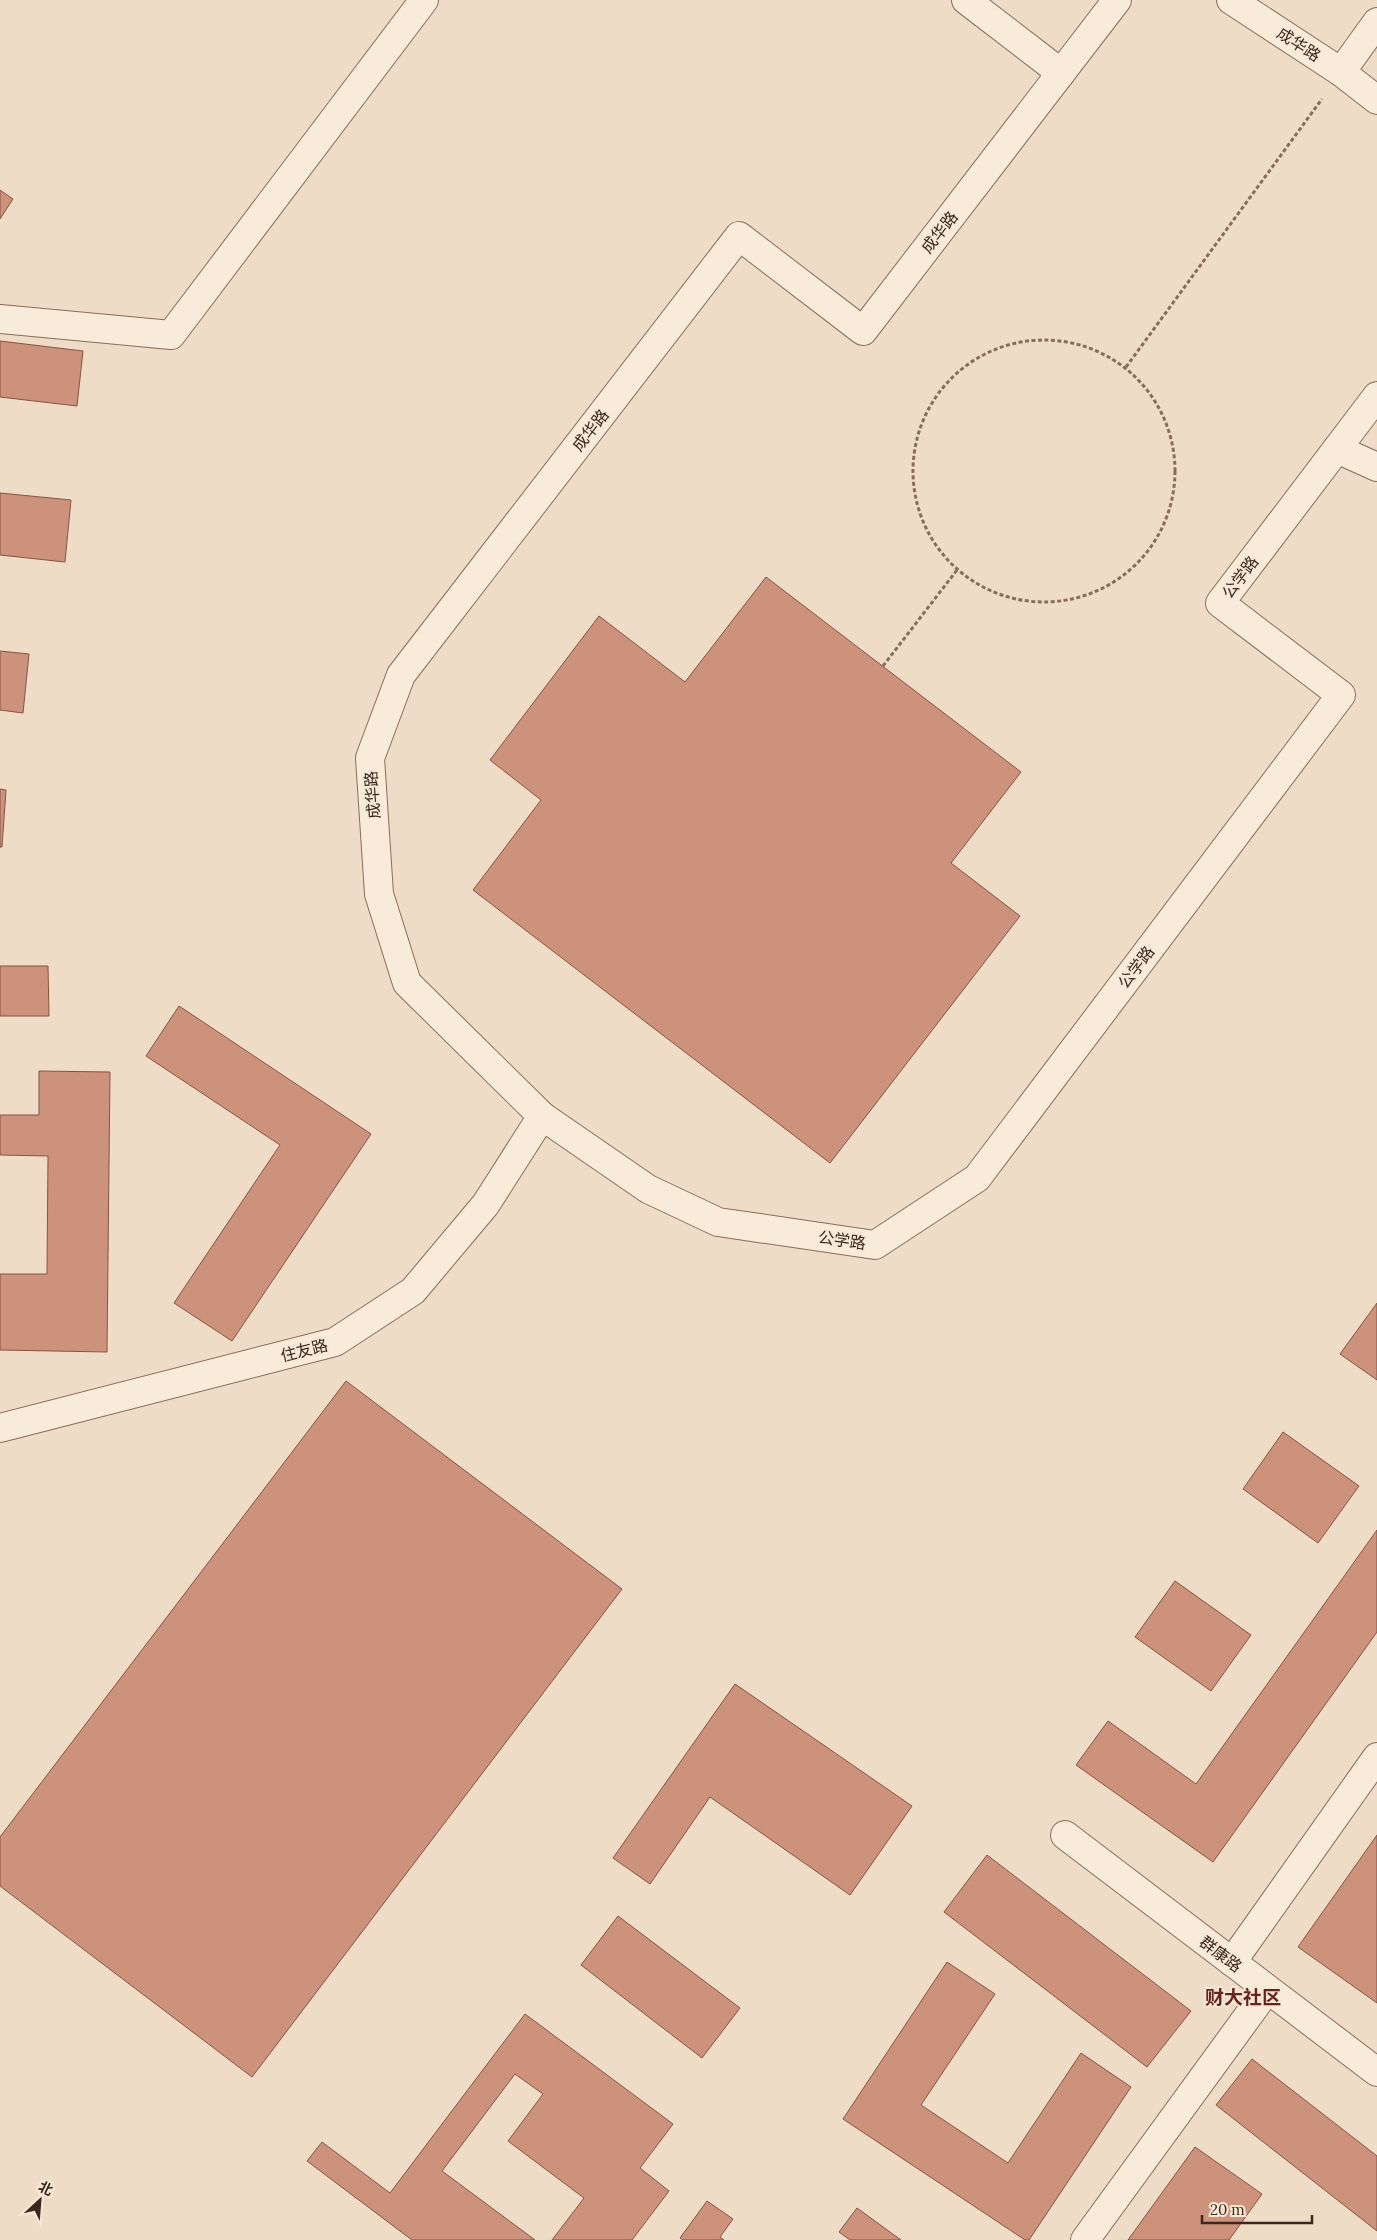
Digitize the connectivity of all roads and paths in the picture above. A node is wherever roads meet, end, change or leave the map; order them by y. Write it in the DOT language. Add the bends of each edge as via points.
graph roads {
  1 [pos="424,0"];
  2 [pos="966,0"];
  3 [pos="1117,0"];
  4 [pos="1231,0"];
  5 [pos="1377,22"];
  6 [pos="1341,72"];
  7 [pos="1061,73"];
  8 [pos="1377,100"];
  9 [pos="0,319"];
  10 [pos="1126,368"];
  11 [pos="1377,396"];
  12 [pos="1337,450"];
  13 [pos="1377,467"];
  14 [pos="957,570"];
  15 [pos="883,666"];
  16 [pos="542,1116"];
  17 [pos="0,1428"];
  18 [pos="1377,1757"];
  19 [pos="1065,1835"];
  20 [pos="1232,1962"];
  21 [pos="1268,1990"];
  22 [pos="1377,2072"];
  23 [pos="1085,2240"];
  1 -- 9 [label="street" via="171,335"];
  2 -- 7 [label="street"];
  3 -- 7 [label="street, 成华路"];
  4 -- 6 [label="street, 成华路"];
  5 -- 6 [label="street"];
  6 -- 8 [label="street"];
  6 -- 10 [label="path"];
  7 -- 16 [label="street, 成华路" via="863,331 739,236 401,675 370,758 379,894 406,983"];
  10 -- 14 [label="path" via="1086,346 1042,339 989,352 959,371 930,405 914,447 914,492 928,535"];
  10 -- 14 [label="path" via="1155,398 1172,437 1177,479 1167,520 1146,556 1114,584 1075,600 1033,603 992,593"];
  11 -- 12 [label="street, 公学路"];
  12 -- 13 [label="street"];
  12 -- 16 [label="street, 公学路" via="1220,603 1341,695 977,1178 874,1245 865,1244 718,1222 648,1189"];
  14 -- 15 [label="path"];
  16 -- 17 [label="street, 住友路" via="486,1204 413,1291 335,1342"];
  18 -- 20 [label="street"];
  19 -- 20 [label="street, 群康路"];
  20 -- 21 [label="street, 群康路"];
  21 -- 22 [label="street, 群康路"];
  21 -- 23 [label="street"];
}
